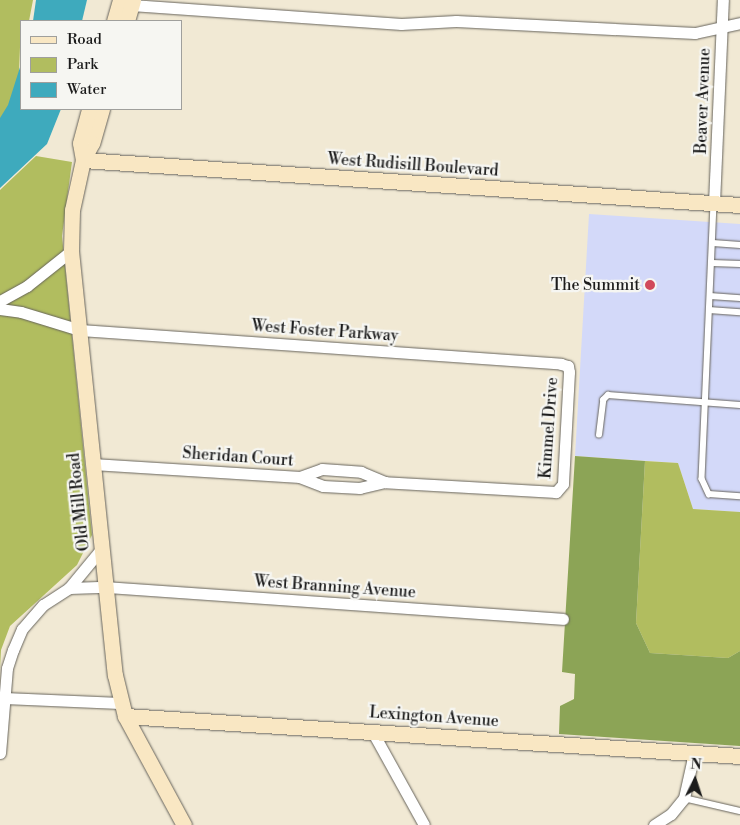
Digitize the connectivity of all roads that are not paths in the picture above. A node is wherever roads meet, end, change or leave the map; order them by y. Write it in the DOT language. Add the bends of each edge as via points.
graph roads {
  1 [pos="723,0"];
  2 [pos="128,2"];
  3 [pos="115,20"];
  4 [pos="127,20"];
  5 [pos="740,23"];
  6 [pos="722,28"];
  7 [pos="89,110"];
  8 [pos="102,110"];
  9 [pos="83,160"];
  10 [pos="714,203"];
  11 [pos="740,205"];
  12 [pos="713,243"];
  13 [pos="740,245"];
  14 [pos="71,251"];
  15 [pos="712,262"];
  16 [pos="740,264"];
  17 [pos="710,296"];
  18 [pos="740,298"];
  19 [pos="0,301"];
  20 [pos="0,309"];
  21 [pos="709,310"];
  22 [pos="740,312"];
  23 [pos="80,330"];
  24 [pos="568,366"];
  25 [pos="706,402"];
  26 [pos="740,405"];
  27 [pos="599,436"];
  28 [pos="92,464"];
  29 [pos="300,476"];
  30 [pos="385,482"];
  31 [pos="558,490"];
  32 [pos="740,496"];
  33 [pos="102,548"];
  34 [pos="106,587"];
  35 [pos="70,588"];
  36 [pos="563,619"];
  37 [pos="4,698"];
  38 [pos="122,709"];
  39 [pos="372,731"];
  40 [pos="694,752"];
  41 [pos="0,753"];
  42 [pos="740,756"];
  43 [pos="684,798"];
  44 [pos="740,811"];
  45 [pos="184,825"];
  46 [pos="424,825"];
  47 [pos="654,825"];
  1 -- 6 [label="street, Beaver Avenue"];
  2 -- 3 [label="street"];
  2 -- 4 [label="street"];
  2 -- 6 [label="street" via="401,24 456,21 695,33"];
  5 -- 6 [label="street"];
  6 -- 10 [label="street, Beaver Avenue"];
  7 -- 9 [label="street" via="80,143"];
  8 -- 9 [label="street"];
  9 -- 10 [label="street, West Rudisill Boulevard"];
  9 -- 14 [label="street, Old Mill Road" via="72,210"];
  10 -- 11 [label="street, West Rudisill Boulevard"];
  10 -- 12 [label="lane"];
  12 -- 13 [label="lane"];
  12 -- 15 [label="lane"];
  14 -- 19 [label="street" via="26,286"];
  14 -- 23 [label="street, Old Mill Road"];
  15 -- 16 [label="lane"];
  15 -- 17 [label="lane"];
  17 -- 18 [label="lane"];
  17 -- 21 [label="lane"];
  20 -- 23 [label="street, West Foster Parkway"];
  21 -- 22 [label="lane"];
  21 -- 25 [label="lane"];
  23 -- 24 [label="street, West Foster Parkway"];
  23 -- 28 [label="street, Old Mill Road"];
  24 -- 31 [label="street, Kimmel Drive" via="562,484"];
  25 -- 26 [label="lane"];
  25 -- 27 [label="lane" via="608,395 603,400"];
  25 -- 32 [label="lane" via="702,479 709,494"];
  28 -- 29 [label="street, Sheridan Court"];
  28 -- 33 [label="street, Old Mill Road"];
  29 -- 30 [label="street, Sheridan Court" via="323,486 360,488"];
  29 -- 30 [label="street" via="322,469 351,471"];
  30 -- 31 [label="street, Sheridan Court" via="549,493"];
  33 -- 34 [label="street, Old Mill Road"];
  33 -- 35 [label="street"];
  34 -- 35 [label="street, West Branning Avenue"];
  34 -- 36 [label="street, West Branning Avenue"];
  34 -- 38 [label="street, Old Mill Road"];
  35 -- 37 [label="street" via="43,605 22,629 7,668"];
  37 -- 38 [label="street, Lexington Avenue"];
  37 -- 41 [label="street"];
  38 -- 39 [label="street, Lexington Avenue"];
  38 -- 45 [label="street, Old Mill Road"];
  39 -- 40 [label="street, Lexington Avenue"];
  39 -- 46 [label="street"];
  40 -- 42 [label="street, Lexington Avenue"];
  40 -- 43 [label="street"];
  43 -- 44 [label="lane"];
  43 -- 47 [label="street" via="671,814"];
}
